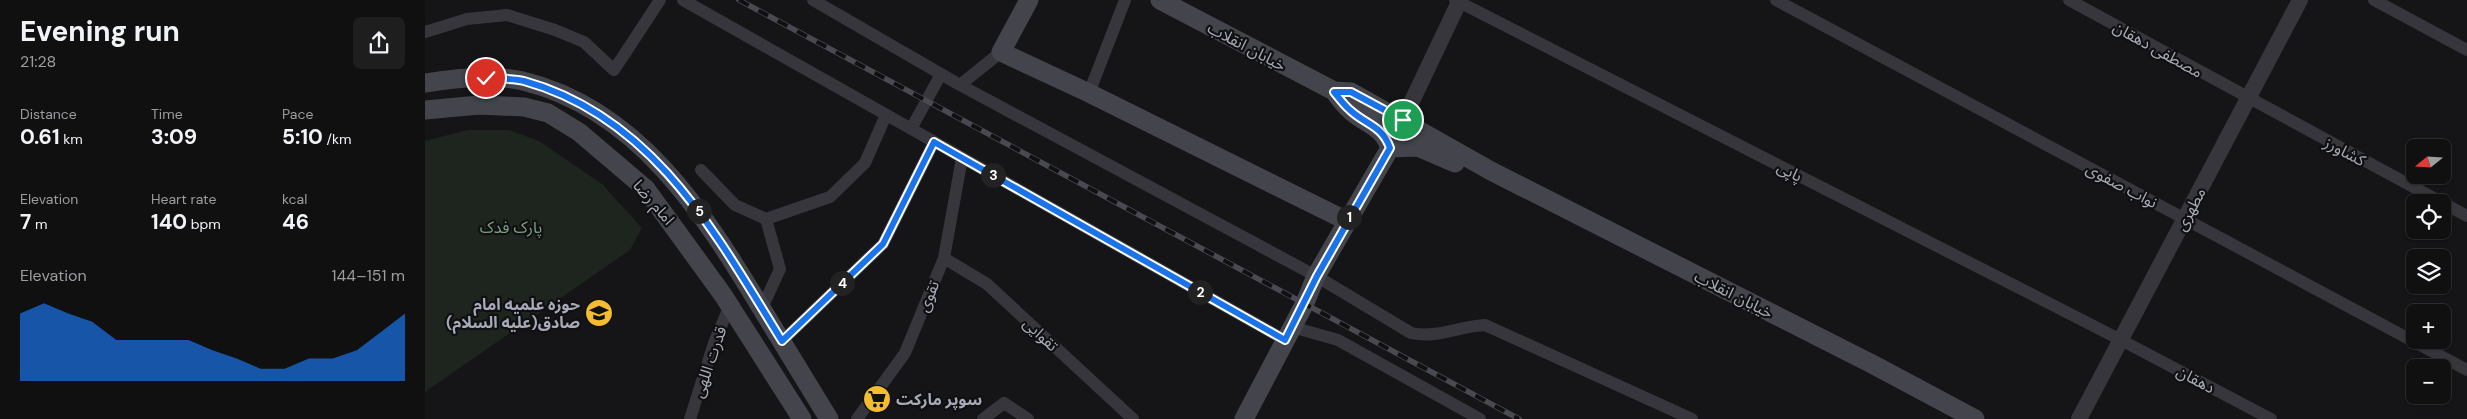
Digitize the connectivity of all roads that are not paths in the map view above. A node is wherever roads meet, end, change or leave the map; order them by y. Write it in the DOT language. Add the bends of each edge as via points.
graph roads {
  1 [pos="660,0"];
  2 [pos="683,0"];
  3 [pos="813,0"];
  4 [pos="1029,0"];
  5 [pos="1125,0"];
  6 [pos="1160,0"];
  7 [pos="1776,0"];
  8 [pos="2069,0"];
  9 [pos="2300,0"];
  10 [pos="2374,0"];
  11 [pos="1458,1"];
  12 [pos="425,32"];
  13 [pos="2467,50"];
  14 [pos="1001,52"];
  15 [pos="941,74"];
  16 [pos="425,83"];
  17 [pos="960,85"];
  18 [pos="1089,92"];
  19 [pos="1334,92"];
  20 [pos="2248,98"];
  21 [pos="425,110"];
  22 [pos="886,115"];
  23 [pos="1403,120"];
  24 [pos="911,130"];
  25 [pos="934,142"];
  26 [pos="1390,148"];
  27 [pos="962,158"];
  28 [pos="701,170"];
  29 [pos="1491,171"];
  30 [pos="2425,194"];
  31 [pos="2451,208"];
  32 [pos="2467,216"];
  33 [pos="766,219"];
  34 [pos="2185,219"];
  35 [pos="1347,220"];
  36 [pos="944,258"];
  37 [pos="1317,276"];
  38 [pos="730,305"];
  39 [pos="762,308"];
  40 [pos="1288,333"];
  41 [pos="2121,340"];
  42 [pos="782,341"];
  43 [pos="2467,370"];
  44 [pos="690,419"];
  45 [pos="802,419"];
  46 [pos="829,419"];
  47 [pos="857,419"];
  48 [pos="983,419"];
  49 [pos="1028,419"];
  50 [pos="1133,419"];
  51 [pos="1244,419"];
  52 [pos="1480,419"];
  53 [pos="1692,419"];
  54 [pos="1975,419"];
  55 [pos="2079,419"];
  56 [pos="2271,419"];
  1 -- 12 [label="street" via="614,70 584,42 507,15 467,19"];
  2 -- 22 [label="street"];
  3 -- 15 [label="street"];
  4 -- 14 [label="main road"];
  5 -- 18 [label="street"];
  6 -- 19 [label="main road, خیابان انقلاب"];
  7 -- 34 [label="street, نواب صفوی"];
  8 -- 20 [label="street, مصطفی دهقان"];
  9 -- 20 [label="street, مطهری"];
  10 -- 13 [label="street"];
  11 -- 23 [label="street"];
  11 -- 41 [label="street, پاپی"];
  14 -- 17 [label="street"];
  14 -- 18 [label="main road"];
  15 -- 17 [label="street"];
  15 -- 24 [label="street"];
  16 -- 39 [label="main road, امام رضا" via="486,78 522,81 557,92 598,112 628,134 689,196"];
  17 -- 37 [label="street"];
  18 -- 35 [label="main road"];
  19 -- 23 [label="main road, خیابان انقلاب" via="1351,92"];
  19 -- 26 [label="main road, خیابان انقلاب" via="1350,110 1381,131"];
  20 -- 30 [label="street, کشاورز"];
  20 -- 34 [label="street, مطهری"];
  21 -- 38 [label="main road, امام رضا" via="479,105 524,107 548,113 579,132 646,189"];
  22 -- 24 [label="street"];
  22 -- 33 [label="street" via="865,163 830,197"];
  23 -- 29 [label="main road, خیابان انقلاب"];
  24 -- 25 [label="street"];
  25 -- 27 [label="street"];
  25 -- 42 [label="street" via="883,244"];
  26 -- 29 [label="main road, خیابان انقلاب" via="1418,147 1455,163"];
  26 -- 35 [label="main road"];
  27 -- 36 [label="street, تقوی"];
  27 -- 40 [label="street"];
  28 -- 33 [label="street" via="735,205"];
  29 -- 54 [label="main road, خیابان انقلاب"];
  31 -- 32 [label="street, کشاورز"];
  33 -- 39 [label="street" via="780,269"];
  34 -- 41 [label="street, مطهری"];
  34 -- 43 [label="street, نواب صفوی"];
  35 -- 37 [label="main road"];
  36 -- 47 [label="street, تقوی" via="905,353"];
  36 -- 50 [label="street, تقوایی" via="987,284"];
  37 -- 40 [label="main road"];
  37 -- 53 [label="street" via="1411,333 1425,336 1485,325"];
  38 -- 44 [label="street, قدرت اللهی" via="714,343"];
  38 -- 45 [label="main road, امام رضا"];
  39 -- 42 [label="main road, امام رضا"];
  40 -- 51 [label="main road"];
  40 -- 52 [label="street" via="1337,340"];
  41 -- 55 [label="street, مطهری"];
  41 -- 56 [label="street, دهقان"];
  42 -- 46 [label="main road, امام رضا"];
  48 -- 49 [label="street" via="1004,403"];
}
